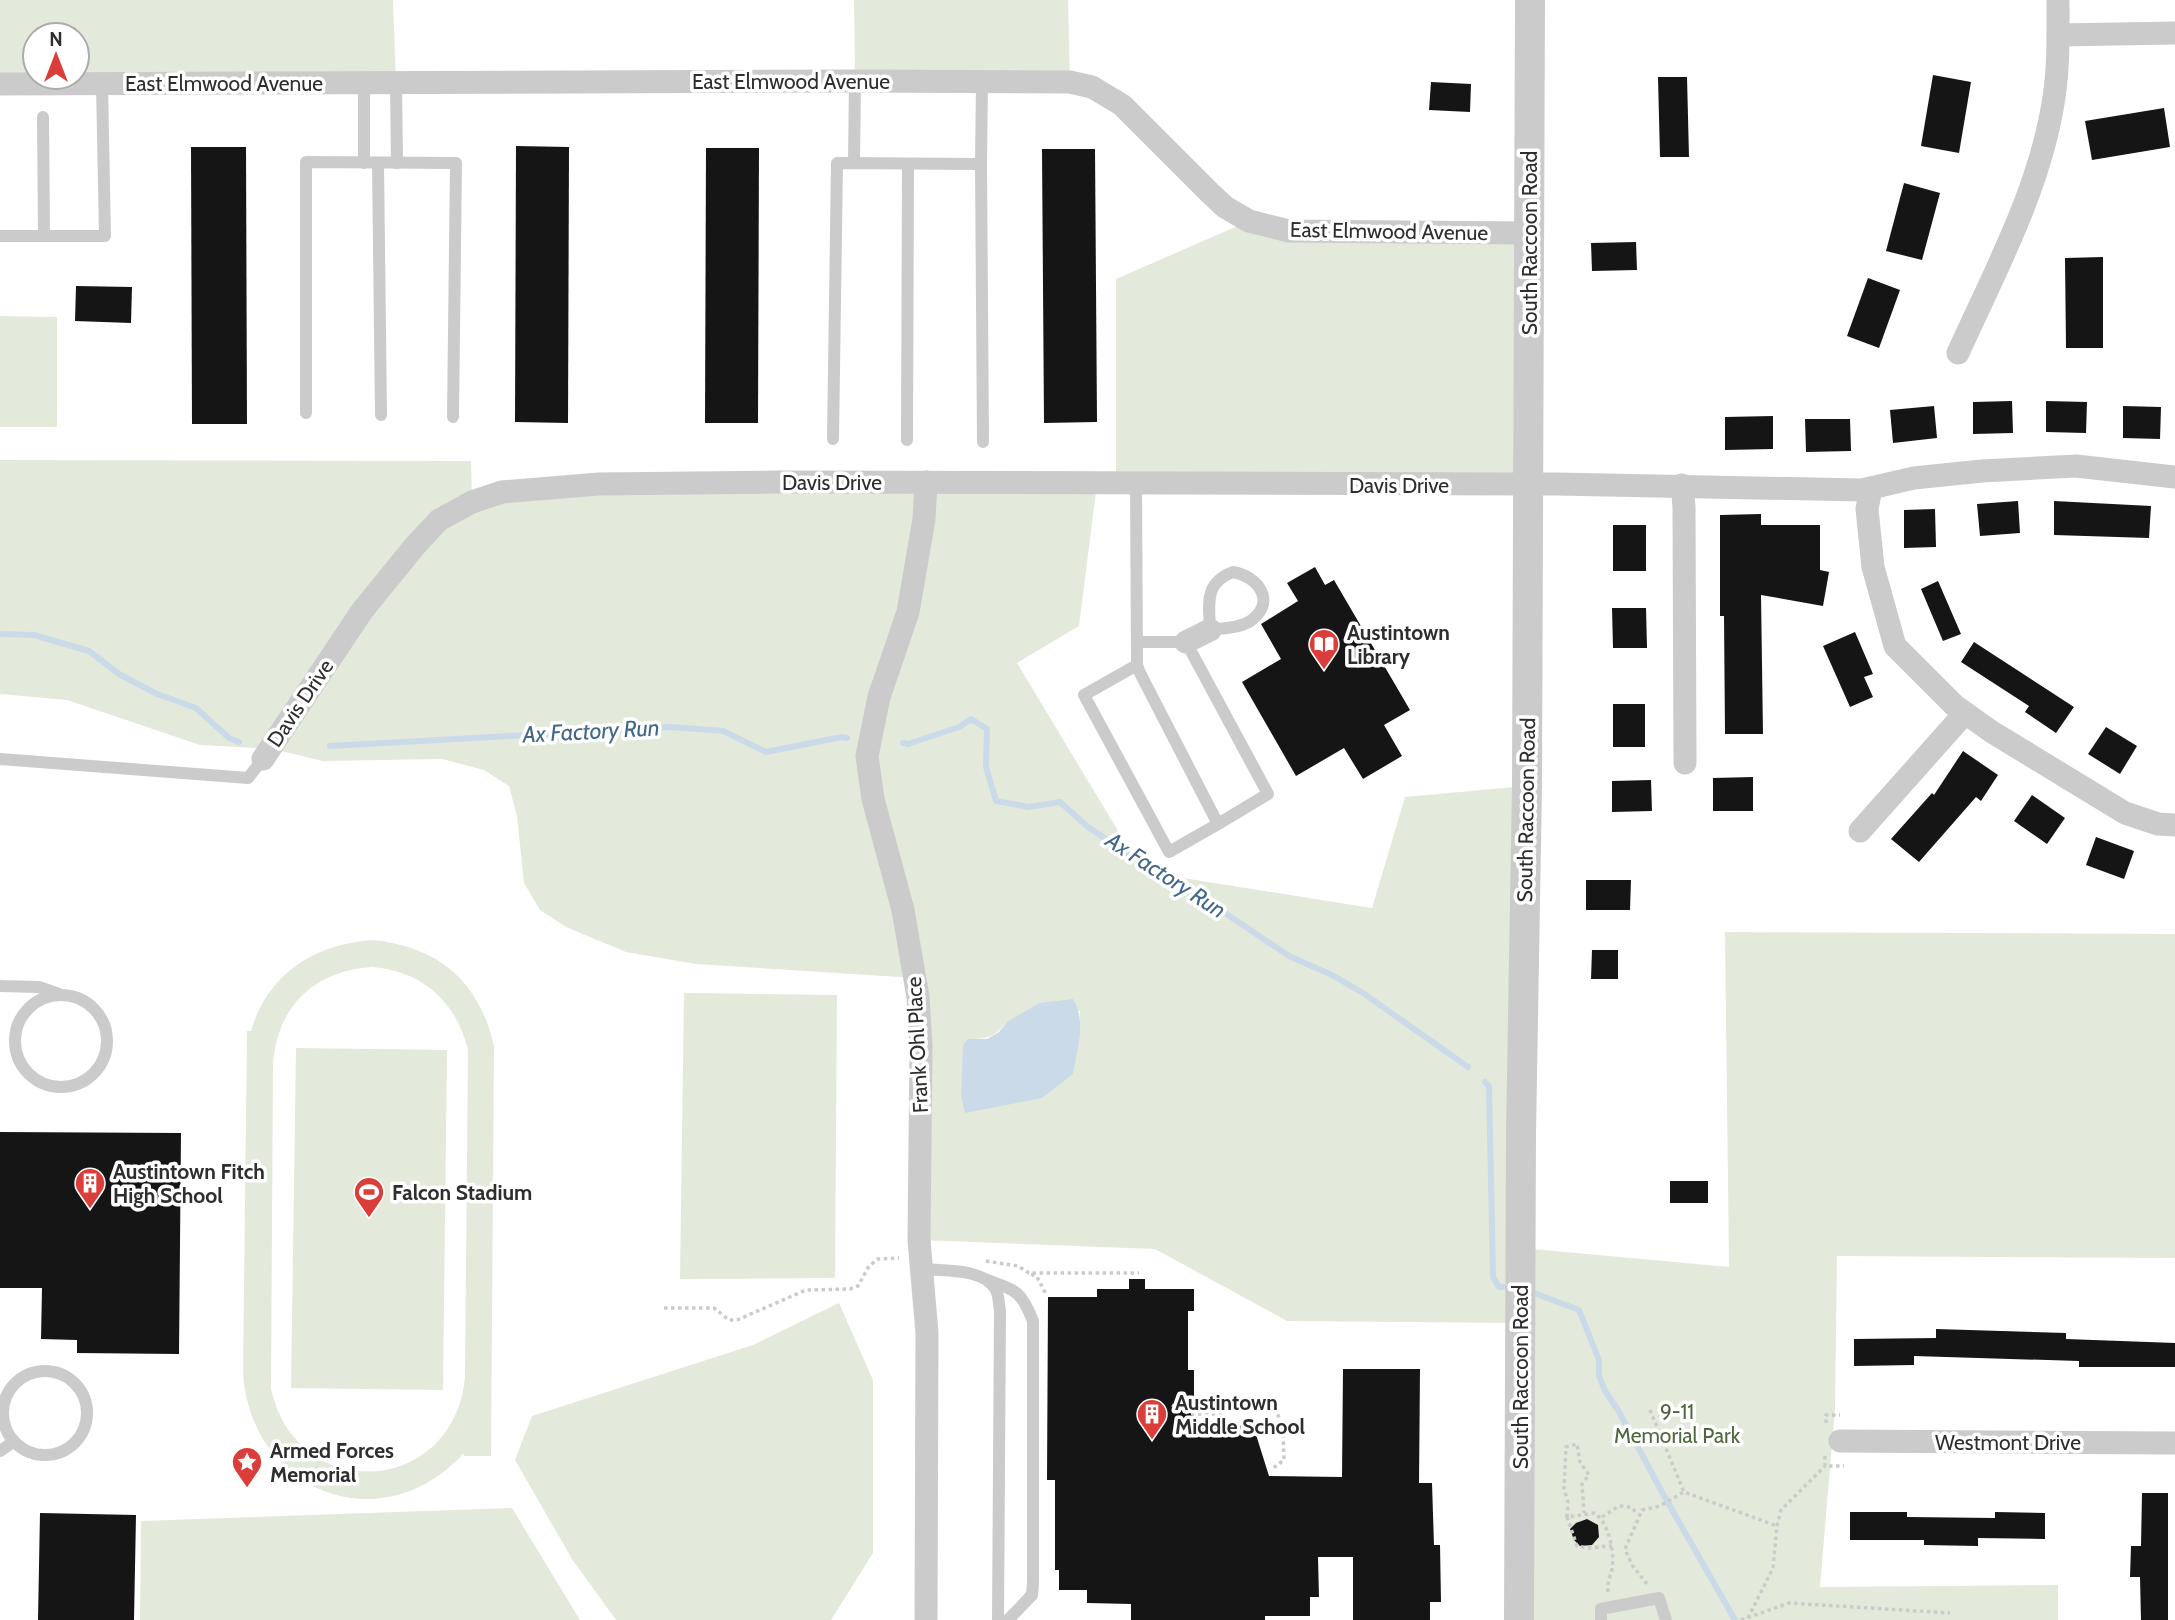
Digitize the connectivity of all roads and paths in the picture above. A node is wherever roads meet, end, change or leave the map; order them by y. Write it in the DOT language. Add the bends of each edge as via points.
graph roads {
  1 [pos="1530,0"];
  2 [pos="2058,0"];
  3 [pos="2175,33"];
  4 [pos="2058,35"];
  5 [pos="855,81"];
  6 [pos="982,82"];
  7 [pos="364,83"];
  8 [pos="396,83"];
  9 [pos="0,84"];
  10 [pos="102,84"];
  11 [pos="43,117"];
  12 [pos="364,163"];
  13 [pos="378,163"];
  14 [pos="397,163"];
  15 [pos="854,163"];
  16 [pos="908,164"];
  17 [pos="981,164"];
  18 [pos="1530,233"];
  19 [pos="0,236"];
  20 [pos="44,236"];
  21 [pos="1958,353"];
  22 [pos="306,413"];
  23 [pos="381,415"];
  24 [pos="453,417"];
  25 [pos="833,439"];
  26 [pos="907,440"];
  27 [pos="983,442"];
  28 [pos="2175,477"];
  29 [pos="926,482"];
  30 [pos="1136,483"];
  31 [pos="1528,484"];
  32 [pos="1682,485"];
  33 [pos="1871,488"];
  34 [pos="1210,629"];
  35 [pos="1138,642"];
  36 [pos="1186,642"];
  37 [pos="1137,665"];
  38 [pos="1965,713"];
  39 [pos="263,758"];
  40 [pos="0,759"];
  41 [pos="1685,763"];
  42 [pos="1218,824"];
  43 [pos="2175,825"];
  44 [pos="1860,831"];
  45 [pos="0,986"];
  46 [pos="62,996"];
  47 [pos="984,1261"];
  48 [pos="914,1264"];
  49 [pos="1030,1273"];
  50 [pos="1139,1273"];
  51 [pos="987,1279"];
  52 [pos="1046,1294"];
  53 [pos="664,1308"];
  54 [pos="1172,1405"];
  55 [pos="1650,1410"];
  56 [pos="1840,1441"];
  57 [pos="13,1442"];
  58 [pos="2175,1443"];
  59 [pos="0,1451"];
  60 [pos="1825,1466"];
  61 [pos="1272,1469"];
  62 [pos="1684,1492"];
  63 [pos="1584,1513"];
  64 [pos="1639,1515"];
  65 [pos="1567,1517"];
  66 [pos="1602,1517"];
  67 [pos="1777,1526"];
  68 [pos="1612,1546"];
  69 [pos="1650,1589"];
  70 [pos="1608,1597"];
  71 [pos="1950,1613"];
  72 [pos="1748,1618"];
  73 [pos="926,1620"];
  74 [pos="998,1620"];
  75 [pos="1008,1620"];
  76 [pos="1519,1620"];
  77 [pos="1601,1620"];
  78 [pos="1666,1620"];
  79 [pos="1741,1620"];
  1 -- 18 [label="street, South Raccoon Road"];
  2 -- 4 [label="street"];
  3 -- 4 [label="street"];
  4 -- 21 [label="street" via="2054,98 2038,166"];
  5 -- 6 [label="street, East Elmwood Avenue"];
  5 -- 8 [label="street, East Elmwood Avenue"];
  5 -- 15 [label="lane"];
  6 -- 17 [label="lane"];
  6 -- 18 [label="street, East Elmwood Avenue" via="1070,82 1105,93 1226,207 1273,228"];
  7 -- 8 [label="street, East Elmwood Avenue"];
  7 -- 10 [label="street, East Elmwood Avenue"];
  7 -- 12 [label="lane"];
  8 -- 14 [label="lane"];
  9 -- 10 [label="street, East Elmwood Avenue"];
  10 -- 20 [label="lane" via="105,236"];
  11 -- 20 [label="lane"];
  12 -- 13 [label="lane"];
  12 -- 22 [label="lane" via="306,162"];
  13 -- 14 [label="lane"];
  13 -- 23 [label="lane"];
  14 -- 24 [label="lane" via="456,163"];
  15 -- 16 [label="lane"];
  15 -- 25 [label="lane" via="837,163"];
  16 -- 17 [label="lane"];
  16 -- 26 [label="lane"];
  17 -- 27 [label="lane"];
  18 -- 31 [label="street, South Raccoon Road"];
  19 -- 20 [label="lane"];
  28 -- 33 [label="street, Davis Drive" via="2077,466 1914,478"];
  29 -- 30 [label="street, Davis Drive"];
  29 -- 39 [label="street, Davis Drive" via="599,484 502,492 471,502 439,520 414,547 362,611"];
  29 -- 48 [label="street, Frank Ohl Place" via="908,612 878,697 867,756 918,997 919,1240"];
  30 -- 31 [label="street, Davis Drive"];
  30 -- 35 [label="lane"];
  31 -- 32 [label="street, Davis Drive"];
  31 -- 76 [label="street, South Raccoon Road"];
  32 -- 33 [label="street, Davis Drive"];
  32 -- 41 [label="street"];
  33 -- 38 [label="street" via="1867,509 1873,567 1895,646"];
  34 -- 34 [label="lane" via="1211,588 1220,577 1233,572 1247,574 1258,583 1263,596 1261,610 1252,621"];
  34 -- 36 [label="street"];
  35 -- 36 [label="lane"];
  35 -- 37 [label="lane"];
  36 -- 42 [label="lane" via="1268,794"];
  37 -- 42 [label="lane"];
  37 -- 42 [label="lane" via="1084,695 1169,852"];
  38 -- 43 [label="street" via="2125,813"];
  38 -- 44 [label="street"];
  39 -- 40 [label="lane" via="248,778"];
  45 -- 46 [label="lane" via="39,987"];
  46 -- 46 [label="lane" via="41,1001 23,1015 15,1044 27,1072 54,1087 69,1087 89,1077 103,1060 107,1045 100,1017 90,1006"];
  47 -- 49 [label="path" via="1018,1266"];
  48 -- 51 [label="lane"];
  48 -- 53 [label="path" via="878,1259 858,1286 806,1290 737,1320 729,1320 714,1308"];
  48 -- 73 [label="street, Frank Ohl Place" via="927,1333"];
  49 -- 50 [label="path"];
  49 -- 52 [label="path"];
  51 -- 74 [label="lane" via="997,1291 1000,1312"];
  51 -- 75 [label="lane" via="1015,1290 1033,1321 1032,1595"];
  54 -- 61 [label="path" via="1190,1414 1223,1413 1232,1403 1256,1401 1276,1409 1283,1429 1284,1460"];
  55 -- 62 [label="path"];
  56 -- 58 [label="street, Westmont Drive"];
  57 -- 57 [label="lane" via="23,1450 47,1456 60,1453 80,1438 86,1401 72,1380 36,1371 14,1384 2,1406 2,1419"];
  57 -- 59 [label="lane"];
  60 -- 67 [label="path" via="1781,1510"];
  62 -- 64 [label="path"];
  62 -- 67 [label="path"];
  63 -- 65 [label="path"];
  63 -- 65 [label="path" via="1582,1484 1589,1475 1580,1462 1577,1444 1566,1447"];
  63 -- 66 [label="path"];
  64 -- 66 [label="path" via="1631,1507 1619,1506"];
  64 -- 69 [label="path" via="1625,1549"];
  65 -- 68 [label="path" via="1577,1546"];
  66 -- 68 [label="path"];
  67 -- 72 [label="path" via="1773,1568"];
  68 -- 70 [label="path"];
  71 -- 72 [label="path" via="1789,1603"];
  72 -- 79 [label="path"];
  77 -- 78 [label="lane" via="1601,1609 1658,1598"];
}
